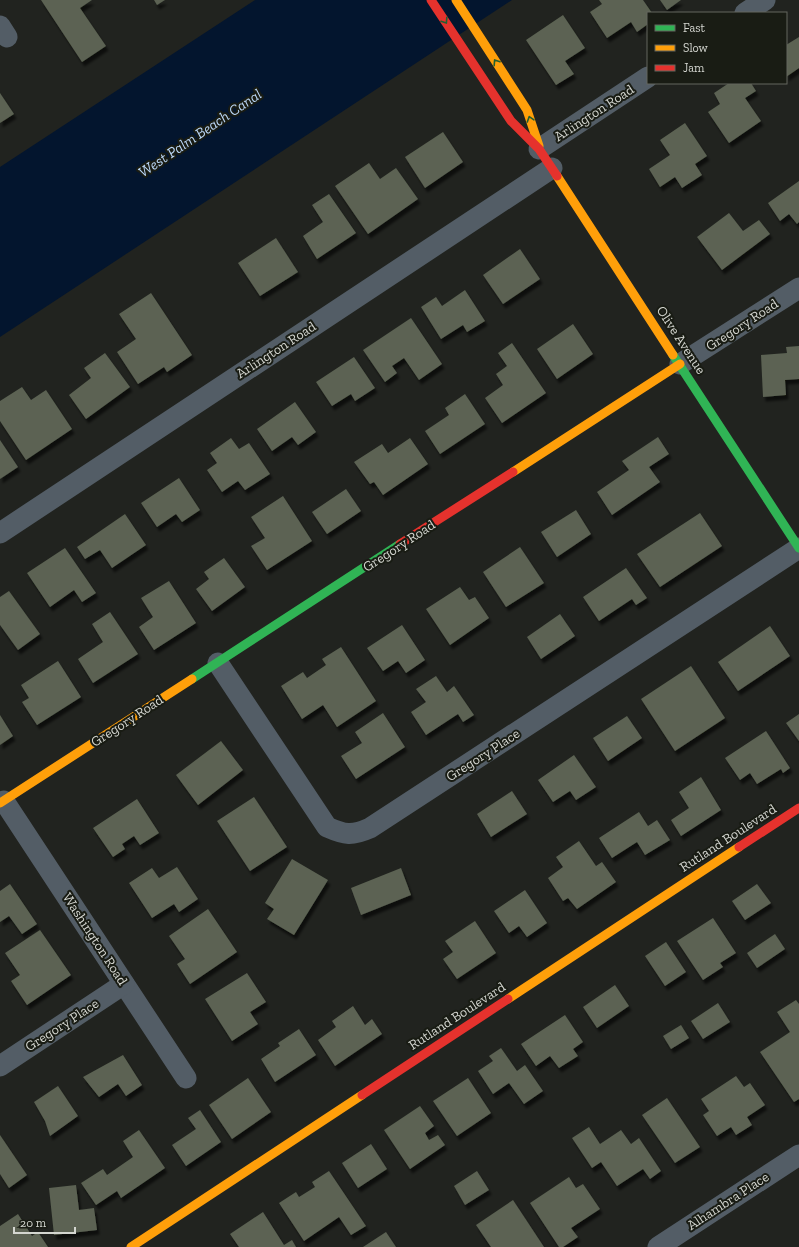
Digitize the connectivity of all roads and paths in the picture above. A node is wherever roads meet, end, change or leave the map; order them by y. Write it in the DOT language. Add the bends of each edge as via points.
graph roads {
  1 [pos="431,0"];
  2 [pos="456,0"];
  3 [pos="765,0"];
  4 [pos="747,12"];
  5 [pos="647,78"];
  6 [pos="539,149"];
  7 [pos="552,168"];
  8 [pos="799,288"];
  9 [pos="680,364"];
  10 [pos="0,533"];
  11 [pos="799,548"];
  12 [pos="218,663"];
  13 [pos="2,802"];
  14 [pos="799,808"];
  15 [pos="124,984"];
  16 [pos="0,1066"];
  17 [pos="186,1078"];
  18 [pos="799,1155"];
  19 [pos="132,1247"];
  20 [pos="658,1247"];
  1 -- 6 [label="street, Olive Avenue, one-way" via="511,121"];
  6 -- 2 [label="street, Olive Avenue, one-way" via="527,110"];
  3 -- 4 [label="street"];
  5 -- 6 [label="street, Arlington Road"];
  6 -- 7 [label="street, Olive Avenue"];
  7 -- 9 [label="street, Olive Avenue"];
  7 -- 10 [label="street, Arlington Road"];
  8 -- 9 [label="street, Gregory Road"];
  9 -- 11 [label="street, Olive Avenue"];
  9 -- 12 [label="street, Gregory Road"];
  11 -- 12 [label="street, Gregory Place" via="370,828 356,834 341,834 328,827"];
  12 -- 13 [label="street, Gregory Road"];
  13 -- 15 [label="street, Washington Road"];
  14 -- 19 [label="street, Rutland Boulevard"];
  15 -- 16 [label="street, Gregory Place"];
  15 -- 17 [label="street, Washington Road"];
  18 -- 20 [label="street, Alhambra Place"];
}
